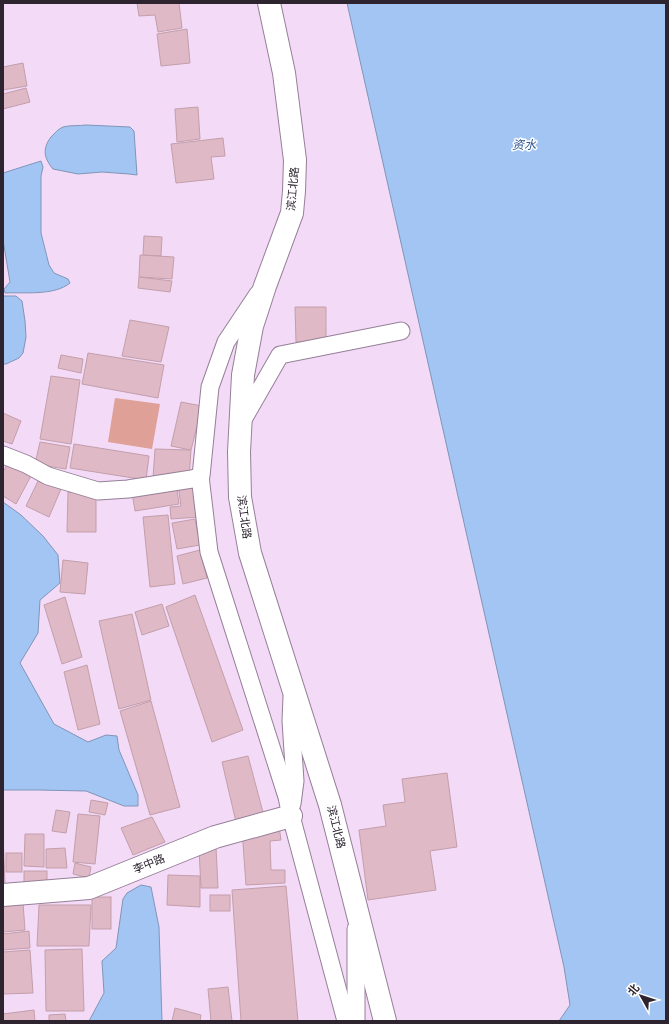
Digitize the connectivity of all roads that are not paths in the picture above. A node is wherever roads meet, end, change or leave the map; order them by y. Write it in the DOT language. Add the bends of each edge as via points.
graph roads {
  1 [pos="268,3"];
  2 [pos="264,286"];
  3 [pos="401,331"];
  4 [pos="241,423"];
  5 [pos="3,455"];
  6 [pos="200,476"];
  7 [pos="292,687"];
  8 [pos="291,816"];
  9 [pos="3,895"];
  10 [pos="356,909"];
  11 [pos="346,1021"];
  12 [pos="356,1021"];
  13 [pos="385,1021"];
  1 -- 2 [label="street, 滨江北路" via="284,73 295,160 292,213"];
  2 -- 4 [label="street, 滨江北路" via="252,326 243,375"];
  2 -- 6 [label="street" via="226,342 210,388"];
  3 -- 4 [label="street" via="280,355"];
  4 -- 7 [label="street, 滨江北路" via="240,497 250,553"];
  5 -- 6 [label="street" via="48,476 98,491 128,490"];
  6 -- 8 [label="street" via="209,552 287,796"];
  7 -- 8 [label="street" via="291,721 295,781"];
  7 -- 10 [label="street, 滨江北路" via="330,805"];
  8 -- 9 [label="street, 李中路" via="215,837 89,888"];
  8 -- 11 [label="street"];
  10 -- 12 [label="street"];
  10 -- 13 [label="street, 滨江北路"];
}
